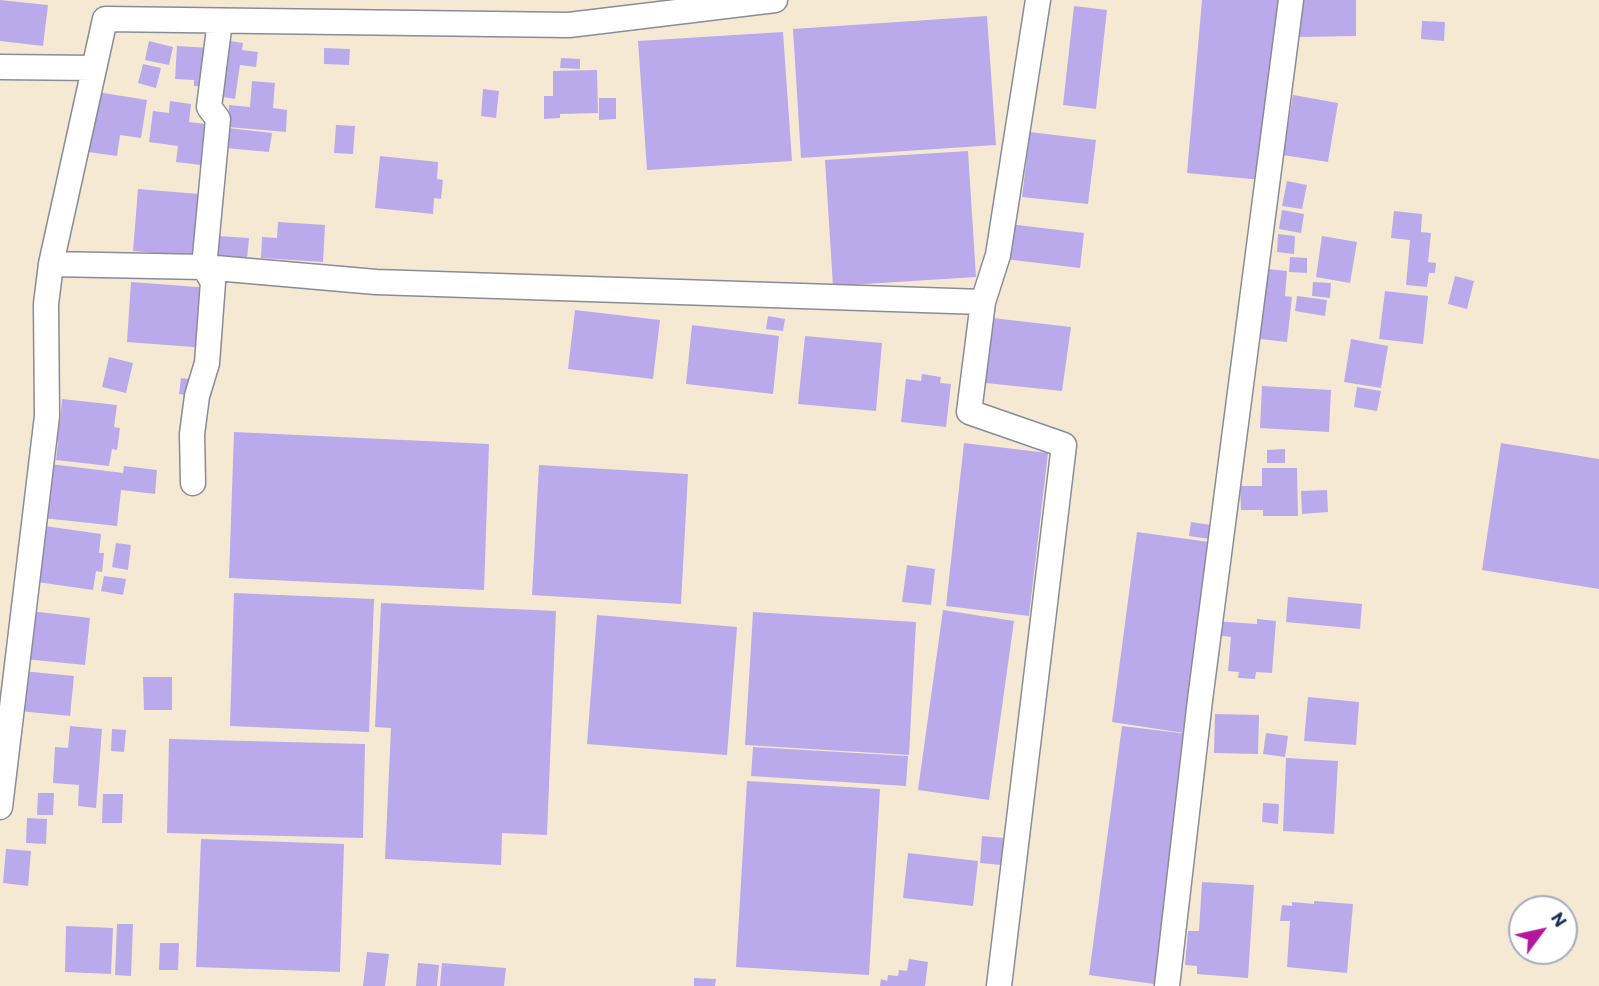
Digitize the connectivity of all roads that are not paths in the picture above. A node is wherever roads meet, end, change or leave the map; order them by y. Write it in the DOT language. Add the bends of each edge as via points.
graph roads {
  1 [pos="775,0"];
  2 [pos="1038,0"];
  3 [pos="1291,0"];
  4 [pos="107,10"];
  5 [pos="220,22"];
  6 [pos="0,67"];
  7 [pos="94,68"];
  8 [pos="51,264"];
  9 [pos="204,267"];
  10 [pos="982,302"];
  11 [pos="193,483"];
  12 [pos="0,807"];
  13 [pos="999,986"];
  14 [pos="1167,986"];
  1 -- 5 [label="street" via="569,25"];
  2 -- 10 [label="street" via="998,256"];
  3 -- 14 [label="street"];
  4 -- 5 [label="street"];
  4 -- 7 [label="street"];
  5 -- 9 [label="street" via="209,107 218,119"];
  6 -- 7 [label="street"];
  7 -- 8 [label="street"];
  8 -- 9 [label="street"];
  8 -- 12 [label="street" via="46,304 47,416"];
  9 -- 10 [label="street" via="376,282"];
  9 -- 11 [label="street" via="214,282 207,363 192,434"];
  10 -- 13 [label="street" via="969,412 1064,445"];
}
